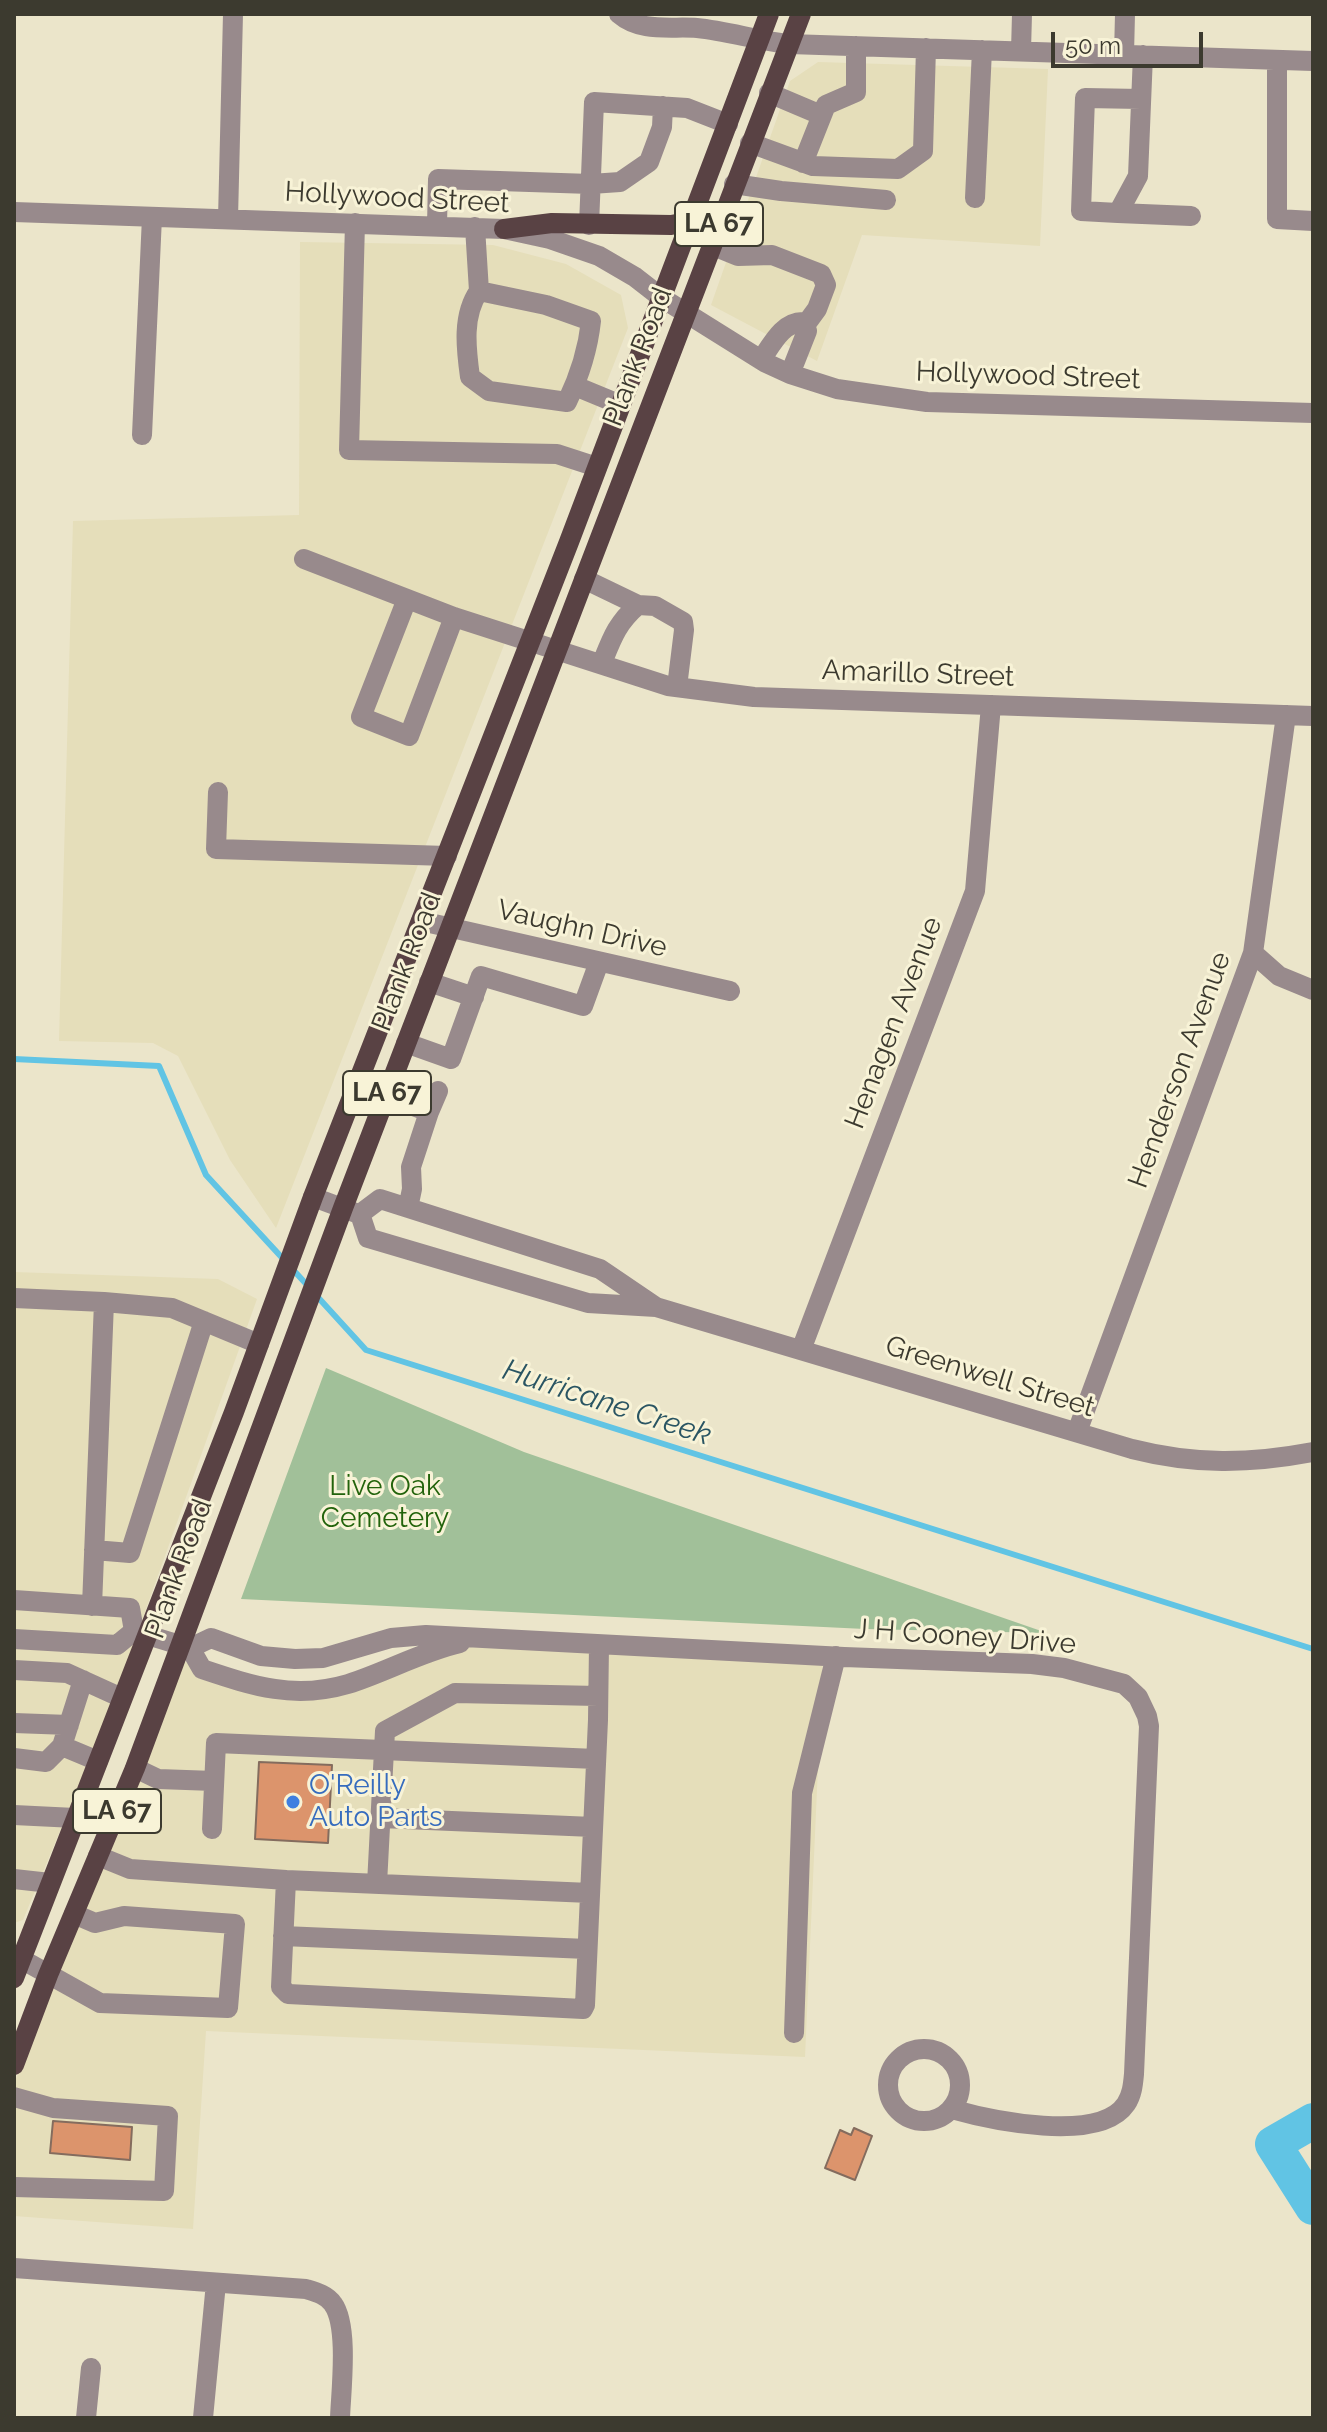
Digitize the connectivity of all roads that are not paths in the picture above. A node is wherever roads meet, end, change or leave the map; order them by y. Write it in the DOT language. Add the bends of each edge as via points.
graph roads {
  1 [pos="233,14"];
  2 [pos="619,14"];
  3 [pos="769,14"];
  4 [pos="801,14"];
  5 [pos="1022,14"];
  6 [pos="1125,14"];
  7 [pos="760,41"];
  8 [pos="789,44"];
  9 [pos="856,46"];
  10 [pos="926,48"];
  11 [pos="982,50"];
  12 [pos="1021,51"];
  13 [pos="1133,55"];
  14 [pos="1277,60"];
  15 [pos="1313,61"];
  16 [pos="769,93"];
  17 [pos="1141,99"];
  18 [pos="663,106"];
  19 [pos="821,115"];
  20 [pos="728,124"];
  21 [pos="750,143"];
  22 [pos="803,163"];
  23 [pos="591,184"];
  24 [pos="734,184"];
  25 [pos="975,198"];
  26 [pos="886,200"];
  27 [pos="14,212"];
  28 [pos="1118,213"];
  29 [pos="1191,216"];
  30 [pos="152,217"];
  31 [pos="693,217"];
  32 [pos="228,219"];
  33 [pos="1313,221"];
  34 [pos="355,223"];
  35 [pos="589,225"];
  36 [pos="437,226"];
  37 [pos="475,227"];
  38 [pos="504,229"];
  39 [pos="711,245"];
  40 [pos="479,291"];
  41 [pos="662,298"];
  42 [pos="685,313"];
  43 [pos="806,324"];
  44 [pos="761,360"];
  45 [pos="790,374"];
  46 [pos="575,386"];
  47 [pos="621,405"];
  48 [pos="1313,413"];
  49 [pos="142,435"];
  50 [pos="597,467"];
  51 [pos="304,559"];
  52 [pos="584,579"];
  53 [pos="407,599"];
  54 [pos="638,605"];
  55 [pos="454,617"];
  56 [pos="530,640"];
  57 [pos="556,649"];
  58 [pos="602,663"];
  59 [pos="677,687"];
  60 [pos="991,705"];
  61 [pos="1286,715"];
  62 [pos="1313,716"];
  63 [pos="218,792"];
  64 [pos="447,856"];
  65 [pos="421,921"];
  66 [pos="450,927"];
  67 [pos="1253,953"];
  68 [pos="599,962"];
  69 [pos="429,982"];
  70 [pos="1313,990"];
  71 [pos="730,991"];
  72 [pos="474,997"];
  73 [pos="406,1043"];
  74 [pos="438,1091"];
  75 [pos="386,1096"];
  76 [pos="429,1112"];
  77 [pos="313,1197"];
  78 [pos="408,1208"];
  79 [pos="352,1211"];
  80 [pos="14,1298"];
  81 [pos="104,1302"];
  82 [pos="656,1307"];
  83 [pos="204,1321"];
  84 [pos="259,1344"];
  85 [pos="801,1350"];
  86 [pos="1077,1432"];
  87 [pos="1313,1452"];
  88 [pos="94,1550"];
  89 [pos="14,1600"];
  90 [pos="92,1606"];
  91 [pos="141,1632"];
  92 [pos="14,1639"];
  93 [pos="475,1639"];
  94 [pos="599,1645"];
  95 [pos="186,1646"];
  96 [pos="836,1656"];
  97 [pos="14,1670"];
  98 [pos="83,1680"];
  99 [pos="598,1696"];
  100 [pos="122,1698"];
  101 [pos="14,1723"];
  102 [pos="69,1725"];
  103 [pos="62,1746"];
  104 [pos="384,1750"];
  105 [pos="14,1758"];
  106 [pos="596,1759"];
  107 [pos="98,1761"];
  108 [pos="135,1768"];
  109 [pos="214,1781"];
  110 [pos="14,1815"];
  111 [pos="75,1818"];
  112 [pos="381,1818"];
  113 [pos="593,1827"];
  114 [pos="212,1829"];
  115 [pos="98,1856"];
  116 [pos="14,1879"];
  117 [pos="286,1880"];
  118 [pos="50,1883"];
  119 [pos="377,1884"];
  120 [pos="590,1893"];
  121 [pos="74,1914"];
  122 [pos="283,1936"];
  123 [pos="587,1949"];
  124 [pos="16,1964"];
  125 [pos="48,1975"];
  126 [pos="794,2033"];
  127 [pos="14,2065"];
  128 [pos="14,2097"];
  129 [pos="951,2109"];
  130 [pos="14,2187"];
  131 [pos="14,2268"];
  132 [pos="216,2283"];
  133 [pos="91,2368"];
  134 [pos="86,2418"];
  135 [pos="203,2418"];
  136 [pos="340,2418"];
  1 -- 32 [label="street"];
  2 -- 7 [label="street" via="649,27 699,28"];
  3 -- 7 [label="main road, Plank Road / LA 67"];
  4 -- 8 [label="main road, Plank Road / LA 67"];
  5 -- 12 [label="street"];
  6 -- 13 [label="street"];
  7 -- 8 [label="street"];
  7 -- 20 [label="main road, Plank Road / LA 67"];
  8 -- 9 [label="street"];
  8 -- 16 [label="main road, Plank Road / LA 67"];
  9 -- 10 [label="street"];
  9 -- 19 [label="street" via="856,92 826,105"];
  10 -- 11 [label="street"];
  10 -- 22 [label="street" via="923,151 898,169"];
  11 -- 12 [label="street"];
  11 -- 25 [label="street"];
  12 -- 13 [label="street"];
  13 -- 14 [label="street"];
  13 -- 17 [label="street"];
  14 -- 15 [label="street"];
  14 -- 33 [label="street" via="1277,219"];
  16 -- 19 [label="street"];
  16 -- 21 [label="main road, Plank Road / LA 67"];
  17 -- 28 [label="street" via="1138,176"];
  17 -- 28 [label="street" via="1085,98 1081,211"];
  18 -- 20 [label="street" via="687,108"];
  18 -- 23 [label="street" via="662,127 649,162 620,182"];
  18 -- 23 [label="street" via="594,102"];
  19 -- 22 [label="street"];
  20 -- 31 [label="main road, Plank Road / LA 67"];
  21 -- 22 [label="street"];
  21 -- 24 [label="main road, Plank Road / LA 67"];
  23 -- 35 [label="street"];
  23 -- 36 [label="street" via="438,179"];
  24 -- 26 [label="street"];
  24 -- 39 [label="main road, Plank Road / LA 67"];
  27 -- 30 [label="street, Hollywood Street"];
  28 -- 29 [label="street"];
  30 -- 32 [label="street, Hollywood Street"];
  30 -- 49 [label="street"];
  31 -- 35 [label="main road" via="671,225"];
  31 -- 41 [label="main road, Plank Road / LA 67"];
  32 -- 34 [label="street, Hollywood Street"];
  34 -- 36 [label="street, Hollywood Street"];
  34 -- 50 [label="street" via="349,450 557,454"];
  35 -- 38 [label="main road"];
  36 -- 37 [label="street, Hollywood Street"];
  37 -- 38 [label="street, Hollywood Street"];
  37 -- 40 [label="street"];
  38 -- 41 [label="street, Hollywood Street" via="586,250"];
  39 -- 42 [label="main road, Plank Road / LA 67"];
  39 -- 43 [label="street" via="738,256 772,255 821,274 826,285"];
  40 -- 46 [label="street" via="591,321"];
  40 -- 46 [label="street" via="470,304 470,377 489,391 567,402"];
  41 -- 42 [label="street, Hollywood Street"];
  41 -- 47 [label="main road, Plank Road / LA 67"];
  42 -- 44 [label="street, Hollywood Street"];
  42 -- 52 [label="main road, Plank Road / LA 67"];
  43 -- 44 [label="street" via="800,321 781,331"];
  43 -- 45 [label="street"];
  44 -- 45 [label="street, Hollywood Street"];
  45 -- 48 [label="street, Hollywood Street" via="837,389 927,402"];
  46 -- 47 [label="street"];
  47 -- 50 [label="main road, Plank Road / LA 67"];
  50 -- 56 [label="main road, Plank Road / LA 67"];
  51 -- 53 [label="street, Amarillo Street"];
  52 -- 54 [label="street"];
  52 -- 57 [label="main road, Plank Road / LA 67"];
  53 -- 55 [label="street, Amarillo Street"];
  53 -- 55 [label="street" via="361,717 409,736"];
  54 -- 58 [label="street" via="617,626"];
  54 -- 59 [label="street" via="655,606 683,622"];
  55 -- 56 [label="street, Amarillo Street"];
  56 -- 57 [label="street, Amarillo Street"];
  56 -- 64 [label="main road, Plank Road / LA 67"];
  57 -- 58 [label="street, Amarillo Street"];
  57 -- 66 [label="main road, Plank Road / LA 67"];
  58 -- 59 [label="street, Amarillo Street"];
  59 -- 60 [label="street, Amarillo Street" via="754,697"];
  60 -- 61 [label="street, Amarillo Street"];
  60 -- 85 [label="street, Henagen Avenue" via="975,891"];
  61 -- 62 [label="street, Amarillo Street"];
  61 -- 67 [label="street, Henderson Avenue"];
  63 -- 64 [label="street" via="216,849"];
  64 -- 65 [label="main road, Plank Road / LA 67"];
  65 -- 66 [label="street, Vaughn Drive"];
  65 -- 77 [label="main road, Plank Road / LA 67"];
  66 -- 68 [label="street, Vaughn Drive"];
  66 -- 69 [label="main road, Plank Road / LA 67"];
  67 -- 70 [label="street" via="1279,976"];
  67 -- 86 [label="street, Henderson Avenue"];
  68 -- 71 [label="street, Vaughn Drive"];
  68 -- 72 [label="street" via="583,1006 481,976"];
  69 -- 72 [label="street"];
  69 -- 73 [label="main road, Plank Road / LA 67"];
  72 -- 73 [label="street" via="451,1059"];
  73 -- 75 [label="main road, Plank Road / LA 67"];
  74 -- 76 [label="street"];
  75 -- 76 [label="street"];
  75 -- 79 [label="main road, Plank Road / LA 67"];
  76 -- 78 [label="street" via="411,1167"];
  77 -- 79 [label="street"];
  77 -- 84 [label="main road, Plank Road / LA 67"];
  78 -- 79 [label="street, Greenwell Street" via="380,1199"];
  78 -- 82 [label="street, Greenwell Street" via="600,1269"];
  79 -- 82 [label="street, Greenwell Street" via="368,1238 588,1303"];
  79 -- 95 [label="main road, Plank Road / LA 67" via="325,1258"];
  80 -- 81 [label="street"];
  81 -- 83 [label="street" via="172,1308"];
  81 -- 88 [label="street"];
  82 -- 85 [label="street, Greenwell Street"];
  83 -- 84 [label="street"];
  83 -- 88 [label="street" via="130,1553"];
  84 -- 91 [label="main road, Plank Road / LA 67"];
  85 -- 86 [label="street, Greenwell Street"];
  86 -- 87 [label="street, Greenwell Street" via="1146,1453 1196,1461"];
  88 -- 90 [label="street"];
  89 -- 90 [label="street"];
  90 -- 91 [label="street" via="130,1608"];
  91 -- 92 [label="street" via="117,1645"];
  91 -- 95 [label="street, J H Cooney Drive"];
  91 -- 100 [label="main road, Plank Road / LA 67"];
  93 -- 94 [label="street, J H Cooney Drive"];
  93 -- 95 [label="street, J H Cooney Drive" via="402,1636 311,1659 261,1656 211,1638"];
  93 -- 95 [label="street, J H Cooney Drive" via="348,1684 301,1691 251,1686 202,1669"];
  94 -- 96 [label="street, J H Cooney Drive"];
  94 -- 99 [label="street"];
  95 -- 108 [label="main road, Plank Road / LA 67"];
  96 -- 126 [label="street" via="802,1793"];
  96 -- 129 [label="street, J H Cooney Drive" via="1064,1668 1124,1684 1147,1716 1134,2074 1126,2105 1105,2121 1073,2126 992,2121"];
  97 -- 98 [label="street" via="67,1673"];
  98 -- 100 [label="street"];
  98 -- 102 [label="street"];
  99 -- 104 [label="street" via="455,1693 385,1731"];
  99 -- 106 [label="street"];
  100 -- 107 [label="main road, Plank Road / LA 67"];
  101 -- 102 [label="street"];
  102 -- 103 [label="street"];
  103 -- 105 [label="street" via="46,1762"];
  103 -- 107 [label="street"];
  104 -- 106 [label="street"];
  104 -- 109 [label="street" via="216,1743"];
  104 -- 112 [label="street"];
  106 -- 113 [label="street"];
  107 -- 111 [label="main road, Plank Road / LA 67"];
  108 -- 109 [label="street" via="158,1779"];
  108 -- 115 [label="main road, Plank Road / LA 67"];
  109 -- 114 [label="street"];
  110 -- 111 [label="street"];
  111 -- 118 [label="main road, Plank Road / LA 67"];
  112 -- 113 [label="street"];
  112 -- 119 [label="street"];
  113 -- 120 [label="street"];
  115 -- 117 [label="street" via="130,1869"];
  115 -- 121 [label="main road, Plank Road / LA 67"];
  116 -- 118 [label="street"];
  117 -- 119 [label="street"];
  117 -- 122 [label="street"];
  118 -- 124 [label="main road, Plank Road / LA 67"];
  119 -- 120 [label="street"];
  120 -- 123 [label="street"];
  121 -- 125 [label="main road, Plank Road / LA 67"];
  121 -- 125 [label="street" via="95,1923 124,1916 235,1924 228,2008 100,2003"];
  122 -- 123 [label="street"];
  122 -- 123 [label="street" via="281,1987 288,1994 578,2011 585,2005"];
  124 -- 125 [label="street"];
  125 -- 127 [label="main road, Plank Road / LA 67"];
  128 -- 130 [label="street" via="53,2108 168,2116 164,2191"];
  131 -- 132 [label="street"];
  132 -- 135 [label="street"];
  132 -- 136 [label="street" via="306,2289 334,2305 343,2355"];
  133 -- 134 [label="street"];
}
